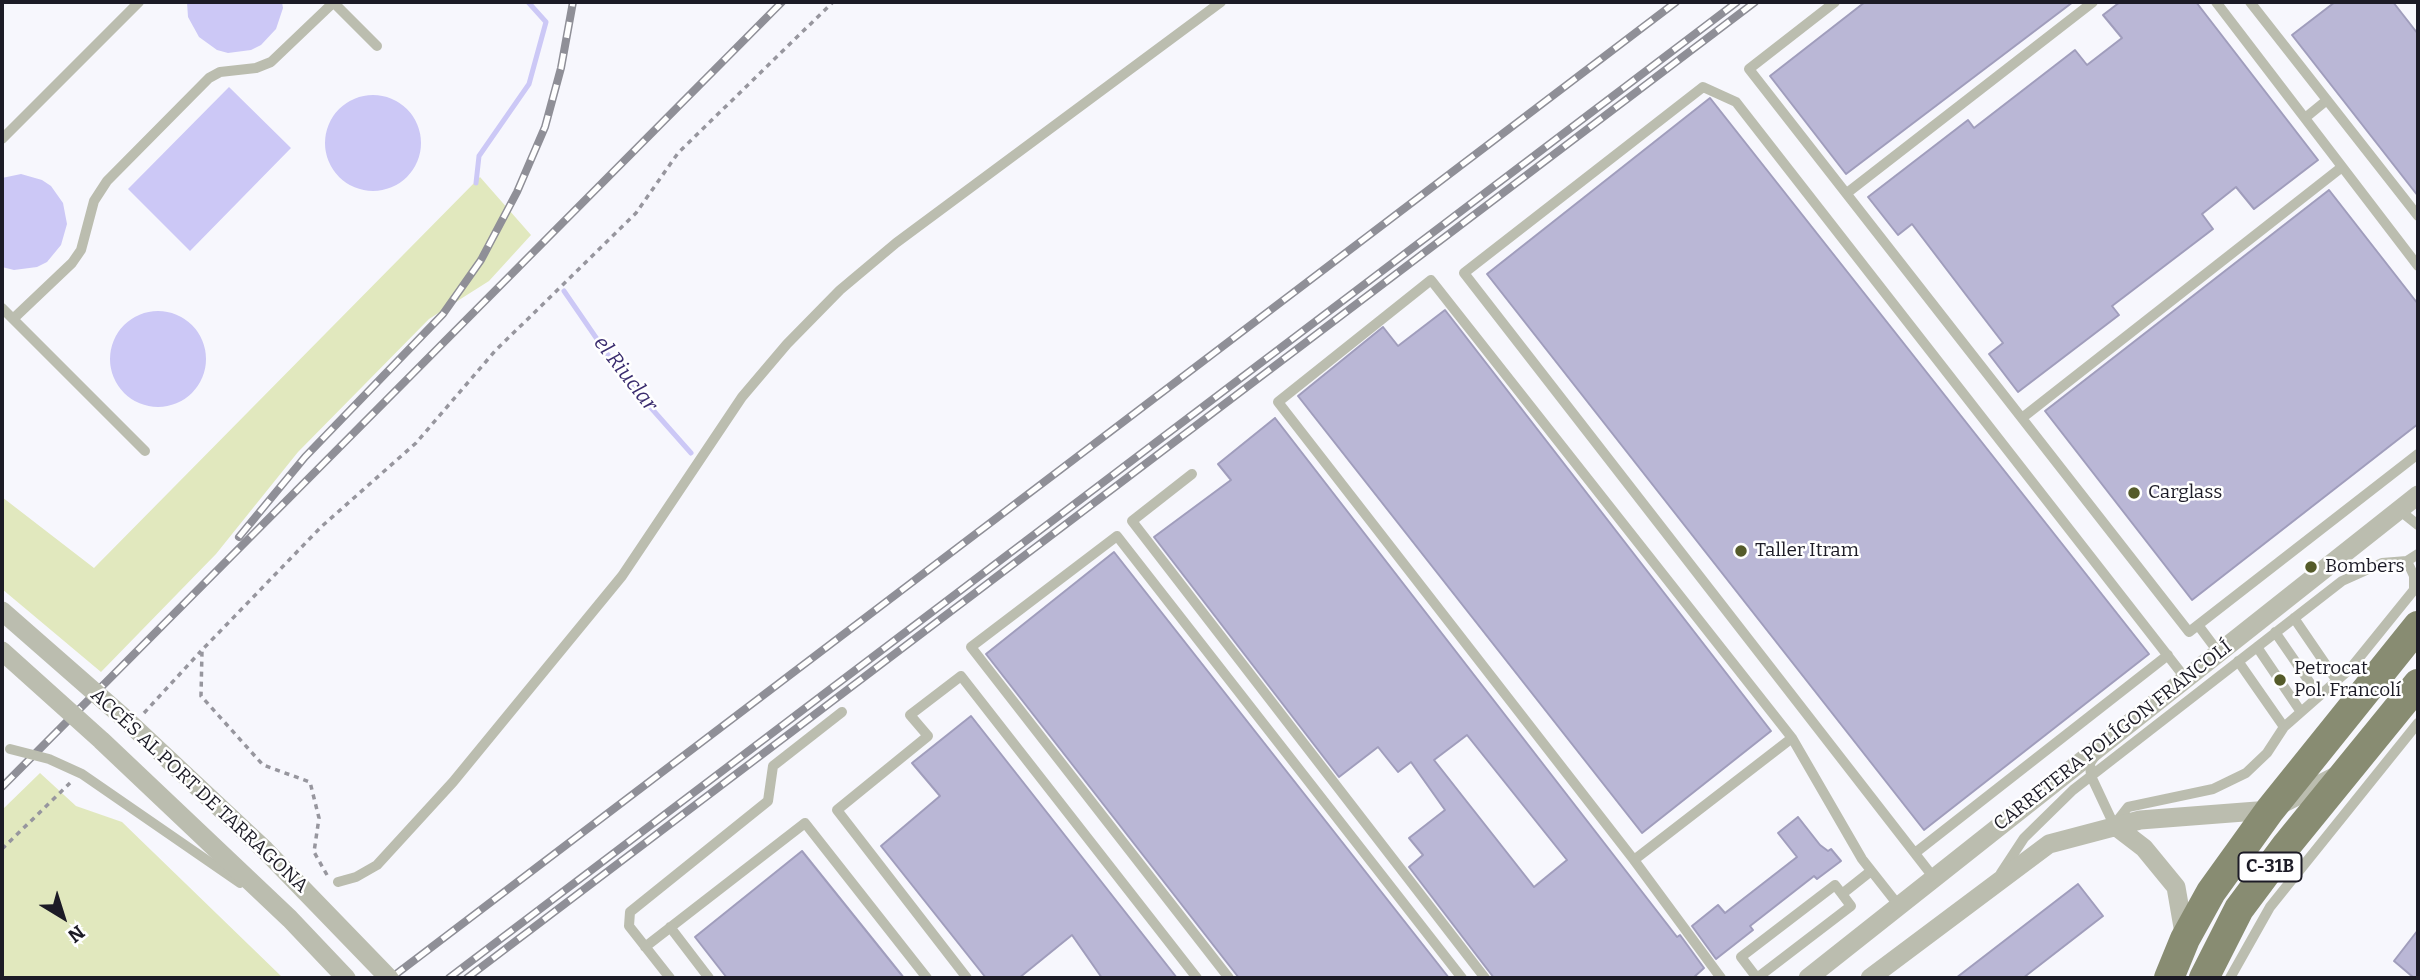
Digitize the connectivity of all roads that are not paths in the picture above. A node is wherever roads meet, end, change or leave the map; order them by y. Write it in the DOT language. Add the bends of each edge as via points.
graph roads {
  1 [pos="139,2"];
  2 [pos="334,2"];
  3 [pos="1221,2"];
  4 [pos="1835,2"];
  5 [pos="2093,2"];
  6 [pos="2216,2"];
  7 [pos="2250,2"];
  8 [pos="377,46"];
  9 [pos="2327,100"];
  10 [pos="2305,118"];
  11 [pos="2,139"];
  12 [pos="2342,167"];
  13 [pos="1847,193"];
  14 [pos="2418,216"];
  15 [pos="2418,267"];
  16 [pos="2,308"];
  17 [pos="13,319"];
  18 [pos="2022,418"];
  19 [pos="145,451"];
  20 [pos="2418,454"];
  21 [pos="1192,474"];
  22 [pos="2418,495"];
  23 [pos="2399,510"];
  24 [pos="2418,525"];
  25 [pos="2418,554"];
  26 [pos="2407,561"];
  27 [pos="2416,588"];
  28 [pos="2,611"];
  29 [pos="2294,618"];
  30 [pos="2198,625"];
  31 [pos="2418,626"];
  32 [pos="2275,632"];
  33 [pos="2257,647"];
  34 [pos="2,651"];
  35 [pos="2220,653"];
  36 [pos="2168,655"];
  37 [pos="2238,662"];
  38 [pos="2186,679"];
  39 [pos="2337,681"];
  40 [pos="2418,684"];
  41 [pos="2319,696"];
  42 [pos="842,712"];
  43 [pos="2301,712"];
  44 [pos="2418,723"];
  45 [pos="2284,727"];
  46 [pos="2115,735"];
  47 [pos="1792,738"];
  48 [pos="6,749"];
  49 [pos="2353,766"];
  50 [pos="2091,776"];
  51 [pos="2270,810"];
  52 [pos="2114,825"];
  53 [pos="1915,853"];
  54 [pos="1634,860"];
  55 [pos="1871,871"];
  56 [pos="1934,878"];
  57 [pos="338,882"];
  58 [pos="1990,887"];
  59 [pos="1842,894"];
  60 [pos="1899,906"];
  61 [pos="290,919"];
  62 [pos="670,928"];
  63 [pos="2185,939"];
  64 [pos="645,947"];
  65 [pos="346,978"];
  66 [pos="389,978"];
  67 [pos="670,978"];
  68 [pos="709,978"];
  69 [pos="927,978"];
  70 [pos="967,978"];
  71 [pos="1197,978"];
  72 [pos="1229,978"];
  73 [pos="1462,978"];
  74 [pos="1485,978"];
  75 [pos="1721,978"];
  76 [pos="1808,978"];
  77 [pos="1870,978"];
  78 [pos="2169,978"];
  79 [pos="2204,978"];
  80 [pos="2230,978"];
  1 -- 11 [label="lane"];
  2 -- 8 [label="lane"];
  2 -- 17 [label="lane" via="271,62 209,78 107,181 94,201 81,250"];
  3 -- 57 [label="lane" via="896,243 840,290 742,397 622,576 453,782 377,865"];
  4 -- 13 [label="lane" via="1749,69"];
  5 -- 13 [label="lane"];
  6 -- 10 [label="lane"];
  7 -- 9 [label="lane"];
  9 -- 10 [label="lane"];
  9 -- 14 [label="lane"];
  10 -- 12 [label="lane"];
  12 -- 15 [label="lane"];
  12 -- 18 [label="lane"];
  13 -- 18 [label="lane"];
  16 -- 17 [label="lane"];
  17 -- 19 [label="lane"];
  18 -- 30 [label="lane" via="2189,632"];
  20 -- 30 [label="lane"];
  21 -- 74 [label="lane" via="1132,521"];
  22 -- 23 [label="street, CARRETERA POLÍGON FRANCOLÍ"];
  23 -- 24 [label="lane"];
  23 -- 35 [label="street, CARRETERA POLÍGON FRANCOLÍ"];
  25 -- 26 [label="lane"];
  26 -- 27 [label="lane"];
  26 -- 29 [label="lane" via="2382,563 2342,581"];
  27 -- 39 [label="lane"];
  28 -- 66 [label="street, ACCÉS AL PORT DE TARRAGONA, bridge" via="265,850"];
  29 -- 32 [label="lane"];
  29 -- 39 [label="lane"];
  30 -- 35 [label="lane"];
  31 -- 51 [label="main road, C-31B"];
  32 -- 33 [label="lane"];
  32 -- 41 [label="lane"];
  33 -- 37 [label="lane"];
  33 -- 43 [label="lane"];
  34 -- 61 [label="street, ACCÉS AL PORT DE TARRAGONA, bridge"];
  35 -- 38 [label="street, CARRETERA POLÍGON FRANCOLÍ"];
  36 -- 38 [label="lane"];
  36 -- 53 [label="lane"];
  36 -- 53 [label="lane" via="1736,102 1703,87 1464,273"];
  37 -- 45 [label="lane"];
  37 -- 50 [label="lane"];
  38 -- 46 [label="street, CARRETERA POLÍGON FRANCOLÍ"];
  39 -- 41 [label="lane"];
  40 -- 49 [label="main road, C-31B"];
  41 -- 43 [label="lane"];
  42 -- 64 [label="lane" via="773,766 768,801 630,912 629,926"];
  43 -- 45 [label="lane"];
  44 -- 80 [label="lane" via="2270,907"];
  45 -- 52 [label="lane" via="2246,773 2213,789 2128,807"];
  46 -- 50 [label="lane" via="2090,763"];
  46 -- 56 [label="street, CARRETERA POLÍGON FRANCOLÍ"];
  47 -- 54 [label="lane"];
  47 -- 54 [label="lane" via="1431,280 1278,402"];
  47 -- 55 [label="lane"];
  48 -- 61 [label="lane, bridge" via="82,774"];
  49 -- 51 [label="street"];
  49 -- 79 [label="main road, C-31B" via="2239,909"];
  50 -- 52 [label="lane"];
  50 -- 58 [label="lane" via="2024,838"];
  51 -- 52 [label="street"];
  51 -- 63 [label="main road, C-31B" via="2211,892"];
  52 -- 58 [label="street" via="2049,844"];
  52 -- 63 [label="street" via="2144,848 2176,887"];
  53 -- 56 [label="lane"];
  54 -- 75 [label="lane"];
  55 -- 59 [label="lane"];
  55 -- 60 [label="lane"];
  56 -- 60 [label="street, CARRETERA POLÍGON FRANCOLÍ"];
  58 -- 77 [label="street"];
  59 -- 59 [label="lane" via="1851,906 1757,978 1741,957 1835,885"];
  60 -- 76 [label="street, CARRETERA POLÍGON FRANCOLÍ"];
  61 -- 65 [label="street, ACCÉS AL PORT DE TARRAGONA, bridge"];
  62 -- 64 [label="lane"];
  62 -- 68 [label="lane"];
  62 -- 69 [label="lane" via="805,823"];
  63 -- 78 [label="main road, C-31B"];
  64 -- 67 [label="lane"];
  70 -- 71 [label="lane" via="837,810 928,736 911,715 961,676"];
  72 -- 73 [label="lane" via="971,647 1117,536"];
}
